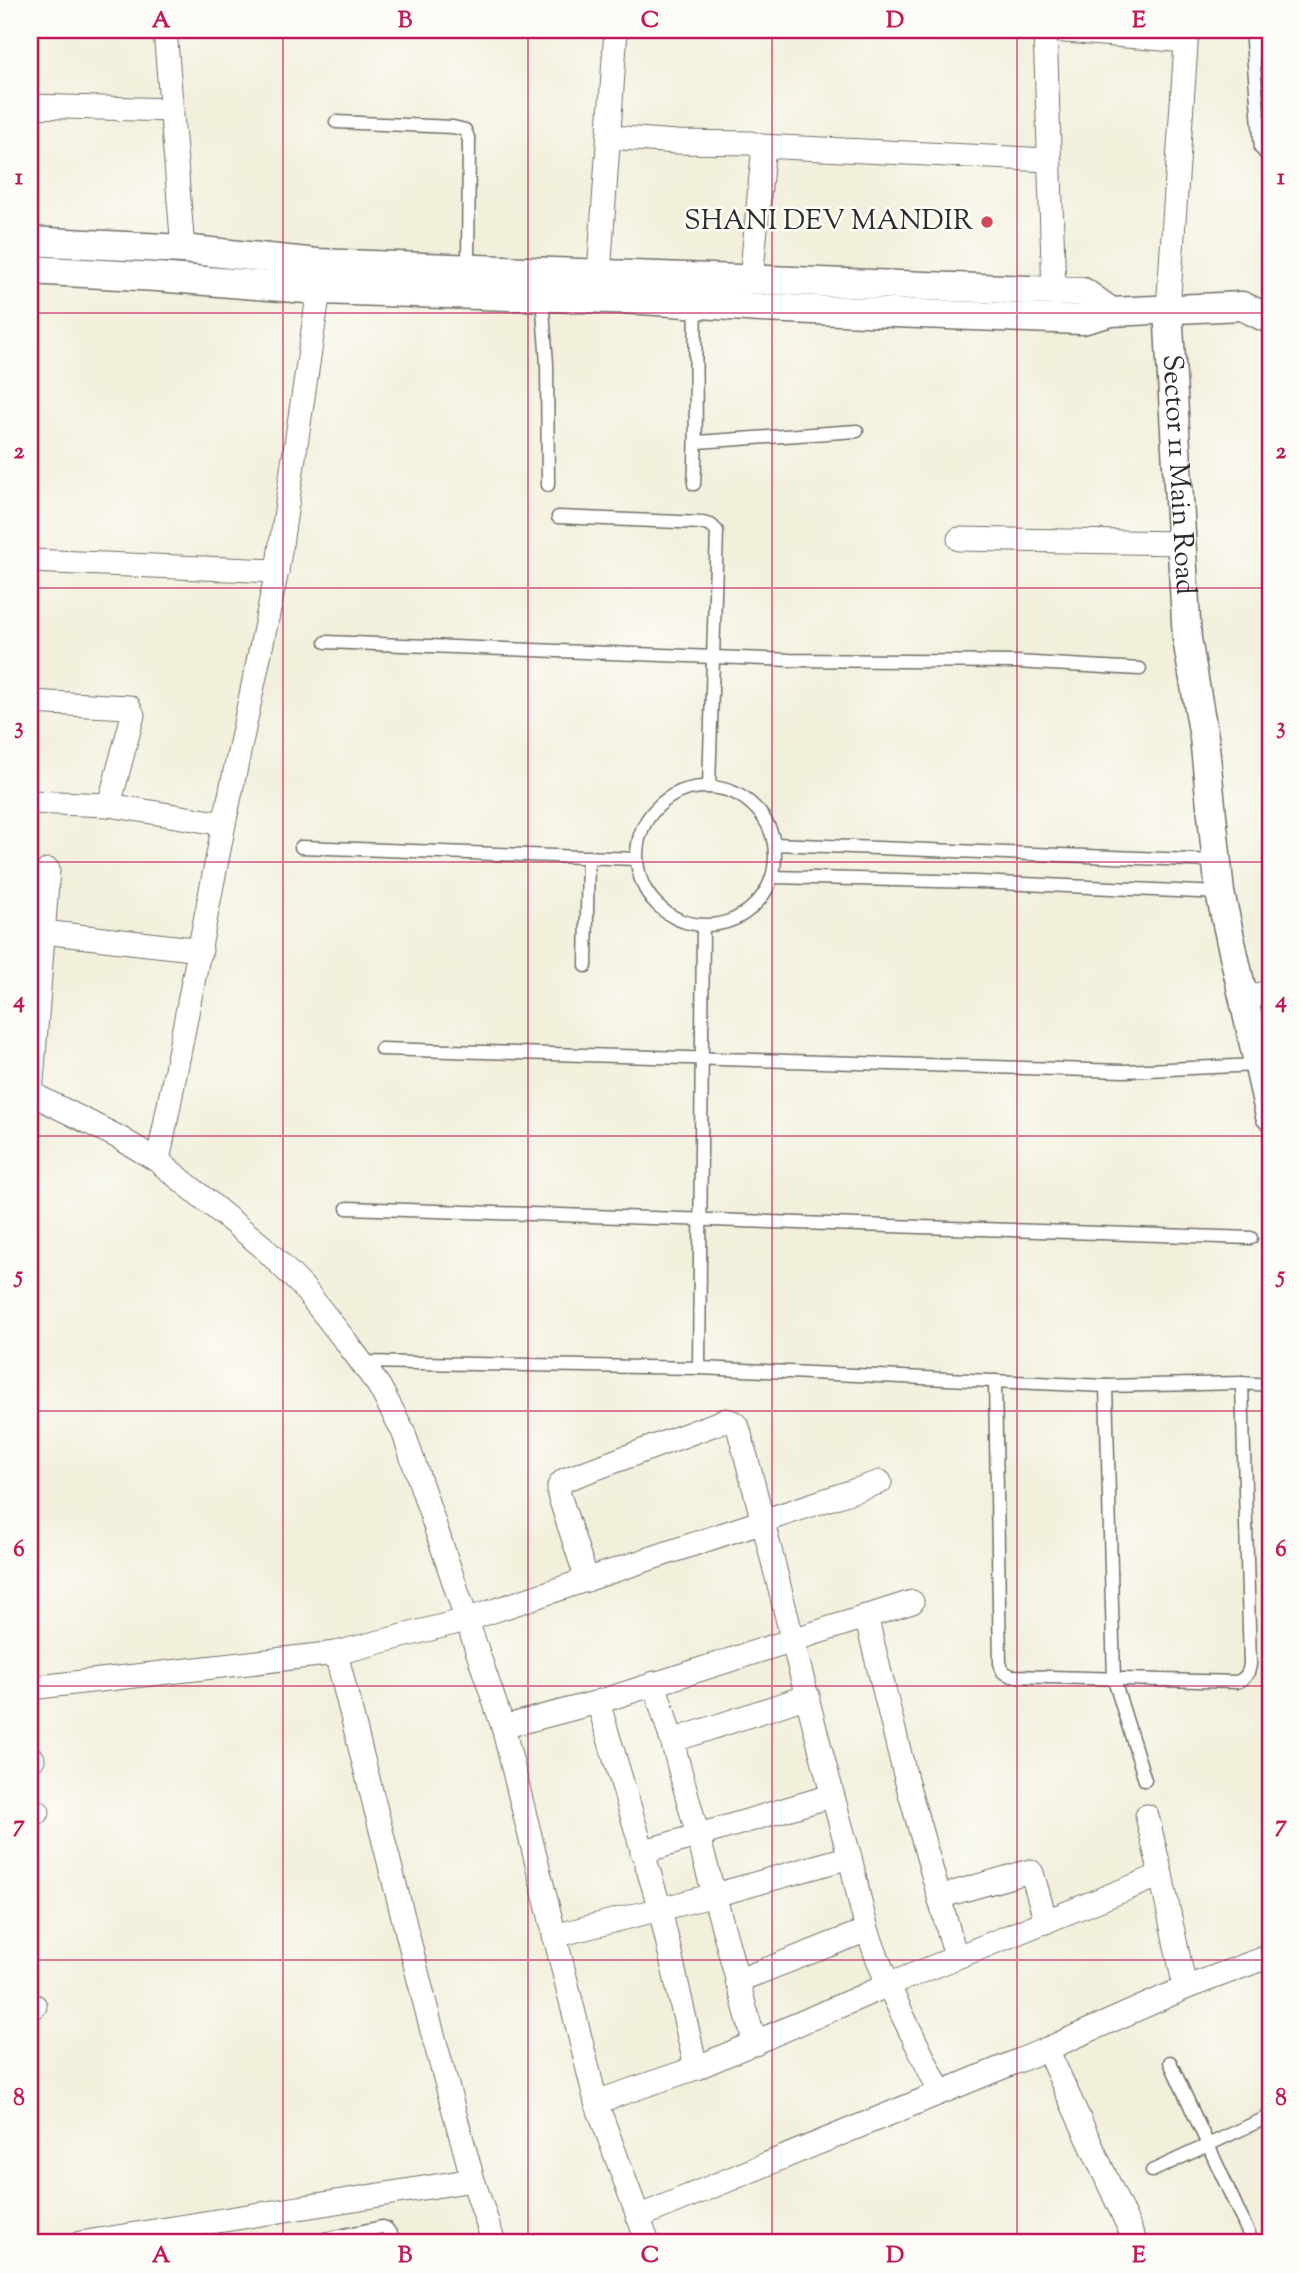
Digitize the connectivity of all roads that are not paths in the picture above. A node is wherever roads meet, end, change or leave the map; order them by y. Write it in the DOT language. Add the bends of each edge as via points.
graph roads {
  1 [pos="165,30"];
  2 [pos="616,30"];
  3 [pos="1045,30"];
  4 [pos="1054,30"];
  5 [pos="1251,30"];
  6 [pos="1186,36"];
  7 [pos="30,106"];
  8 [pos="172,110"];
  9 [pos="336,122"];
  10 [pos="610,137"];
  11 [pos="760,146"];
  12 [pos="1050,160"];
  13 [pos="1270,160"];
  14 [pos="30,241"];
  15 [pos="183,248"];
  16 [pos="468,267"];
  17 [pos="30,270"];
  18 [pos="318,276"];
  19 [pos="751,279"];
  20 [pos="598,286"];
  21 [pos="1054,291"];
  22 [pos="1270,295"];
  23 [pos="542,297"];
  24 [pos="696,305"];
  25 [pos="1242,306"];
  26 [pos="1168,309"];
  27 [pos="1111,312"];
  28 [pos="1270,317"];
  29 [pos="857,431"];
  30 [pos="697,442"];
  31 [pos="694,484"];
  32 [pos="548,485"];
  33 [pos="558,517"];
  34 [pos="959,539"];
  35 [pos="1181,543"];
  36 [pos="30,561"];
  37 [pos="277,571"];
  38 [pos="326,642"];
  39 [pos="714,657"];
  40 [pos="1140,669"];
  41 [pos="30,702"];
  42 [pos="709,787"];
  43 [pos="30,802"];
  44 [pos="109,805"];
  45 [pos="224,824"];
  46 [pos="775,844"];
  47 [pos="301,847"];
  48 [pos="588,857"];
  49 [pos="637,859"];
  50 [pos="1217,861"];
  51 [pos="48,870"];
  52 [pos="772,877"];
  53 [pos="1220,893"];
  54 [pos="703,926"];
  55 [pos="43,932"];
  56 [pos="201,950"];
  57 [pos="586,966"];
  58 [pos="1270,991"];
  59 [pos="1243,1000"];
  60 [pos="381,1049"];
  61 [pos="701,1059"];
  62 [pos="1264,1063"];
  63 [pos="31,1093"];
  64 [pos="1270,1116"];
  65 [pos="158,1161"];
  66 [pos="347,1208"];
  67 [pos="699,1218"];
  68 [pos="1251,1238"];
  69 [pos="361,1362"];
  70 [pos="699,1368"];
  71 [pos="995,1381"];
  72 [pos="1242,1383"];
  73 [pos="1270,1385"];
  74 [pos="1106,1386"];
  75 [pos="880,1482"];
  76 [pos="764,1522"];
  77 [pos="587,1580"];
  78 [pos="912,1602"];
  79 [pos="866,1616"];
  80 [pos="466,1620"];
  81 [pos="793,1638"];
  82 [pos="336,1653"];
  83 [pos="1114,1680"];
  84 [pos="654,1683"];
  85 [pos="30,1688"];
  86 [pos="808,1696"];
  87 [pos="598,1702"];
  88 [pos="503,1727"];
  89 [pos="672,1741"];
  90 [pos="1145,1780"];
  91 [pos="831,1796"];
  92 [pos="1147,1816"];
  93 [pos="699,1836"];
  94 [pos="642,1852"];
  95 [pos="850,1857"];
  96 [pos="1161,1875"];
  97 [pos="715,1895"];
  98 [pos="939,1897"];
  99 [pos="660,1909"];
  100 [pos="1046,1922"];
  101 [pos="867,1930"];
  102 [pos="554,1936"];
  103 [pos="1270,1955"];
  104 [pos="956,1957"];
  105 [pos="737,1981"];
  106 [pos="888,1985"];
  107 [pos="1185,1988"];
  108 [pos="755,2044"];
  109 [pos="1047,2049"];
  110 [pos="1170,2062"];
  111 [pos="696,2068"];
  112 [pos="940,2092"];
  113 [pos="596,2102"];
  114 [pos="1270,2116"];
  115 [pos="1208,2144"];
  116 [pos="1152,2171"];
  117 [pos="473,2180"];
  118 [pos="638,2217"];
  119 [pos="80,2243"];
  120 [pos="306,2243"];
  121 [pos="397,2243"];
  122 [pos="494,2243"];
  123 [pos="648,2243"];
  124 [pos="1136,2243"];
  125 [pos="1253,2243"];
  1 -- 8 [label="street"];
  2 -- 10 [label="street"];
  3 -- 12 [label="street"];
  4 -- 6 [label="street"];
  5 -- 13 [label="lane" via="1261,148"];
  6 -- 26 [label="street"];
  7 -- 8 [label="street"];
  8 -- 15 [label="street"];
  9 -- 16 [label="lane" via="465,130 469,141"];
  10 -- 11 [label="street"];
  10 -- 20 [label="street"];
  11 -- 12 [label="street"];
  11 -- 19 [label="street" via="763,155"];
  12 -- 21 [label="street"];
  14 -- 15 [label="street"];
  15 -- 18 [label="street"];
  16 -- 18 [label="street"];
  16 -- 20 [label="street"];
  17 -- 18 [label="street"];
  18 -- 23 [label="street"];
  18 -- 37 [label="street"];
  19 -- 20 [label="street"];
  19 -- 21 [label="street"];
  20 -- 23 [label="street"];
  20 -- 24 [label="street"];
  21 -- 27 [label="street" via="1083,292"];
  22 -- 25 [label="street" via="1259,295"];
  23 -- 32 [label="lane"];
  24 -- 27 [label="street" via="1082,320"];
  24 -- 30 [label="lane"];
  25 -- 26 [label="street"];
  25 -- 28 [label="street"];
  26 -- 27 [label="street"];
  26 -- 35 [label="street, Sector 11 Main Road"];
  29 -- 30 [label="lane"];
  30 -- 31 [label="lane"];
  33 -- 39 [label="lane" via="711,525 717,531 718,546"];
  34 -- 35 [label="street"];
  35 -- 50 [label="street, Sector 11 Main Road" via="1187,639"];
  36 -- 37 [label="street"];
  37 -- 45 [label="street"];
  38 -- 39 [label="lane"];
  39 -- 40 [label="lane" via="1016,662"];
  39 -- 42 [label="lane"];
  41 -- 44 [label="street" via="132,709"];
  42 -- 46 [label="lane" via="727,790 751,804 769,826"];
  42 -- 49 [label="lane" via="681,792 657,807 642,831"];
  43 -- 44 [label="street"];
  44 -- 45 [label="street"];
  45 -- 56 [label="street"];
  46 -- 50 [label="lane"];
  46 -- 52 [label="lane"];
  47 -- 48 [label="lane"];
  48 -- 49 [label="lane"];
  48 -- 57 [label="lane"];
  49 -- 54 [label="lane" via="650,897 665,912"];
  50 -- 53 [label="street, Sector 11 Main Road"];
  51 -- 55 [label="street"];
  52 -- 53 [label="lane"];
  52 -- 54 [label="lane" via="746,914"];
  53 -- 59 [label="street, Sector 11 Main Road"];
  54 -- 61 [label="lane"];
  55 -- 56 [label="street"];
  55 -- 63 [label="street"];
  56 -- 65 [label="street"];
  58 -- 59 [label="street"];
  59 -- 62 [label="street, Sector 11 Main Road"];
  60 -- 61 [label="lane"];
  61 -- 62 [label="lane" via="1124,1071"];
  61 -- 67 [label="lane"];
  62 -- 64 [label="street, Sector 11 Main Road"];
  63 -- 65 [label="street"];
  65 -- 69 [label="street" via="262,1246 302,1286"];
  66 -- 67 [label="lane"];
  67 -- 68 [label="lane"];
  67 -- 70 [label="lane"];
  69 -- 70 [label="lane"];
  69 -- 80 [label="street" via="403,1431"];
  70 -- 71 [label="lane"];
  71 -- 74 [label="lane"];
  71 -- 83 [label="lane" via="1003,1671 1012,1676"];
  72 -- 73 [label="lane"];
  72 -- 74 [label="lane"];
  72 -- 83 [label="lane" via="1249,1672 1237,1682"];
  74 -- 83 [label="lane"];
  75 -- 76 [label="street"];
  76 -- 77 [label="street"];
  76 -- 77 [label="street" via="738,1427 726,1420 564,1480 559,1495"];
  76 -- 81 [label="street"];
  77 -- 80 [label="street"];
  78 -- 79 [label="street"];
  79 -- 81 [label="street"];
  79 -- 98 [label="street"];
  80 -- 82 [label="street"];
  80 -- 88 [label="street"];
  81 -- 84 [label="street"];
  81 -- 86 [label="street"];
  82 -- 85 [label="street"];
  82 -- 117 [label="street"];
  83 -- 90 [label="lane"];
  84 -- 87 [label="street"];
  84 -- 89 [label="street"];
  86 -- 89 [label="street"];
  86 -- 91 [label="street"];
  87 -- 88 [label="street"];
  87 -- 94 [label="street"];
  88 -- 102 [label="street"];
  89 -- 93 [label="street"];
  91 -- 93 [label="street"];
  91 -- 95 [label="street"];
  92 -- 96 [label="street"];
  93 -- 94 [label="street"];
  93 -- 97 [label="street"];
  94 -- 99 [label="street"];
  95 -- 97 [label="street"];
  95 -- 101 [label="street"];
  96 -- 100 [label="street"];
  96 -- 107 [label="street"];
  97 -- 99 [label="street"];
  97 -- 105 [label="street"];
  98 -- 100 [label="street" via="1030,1871"];
  98 -- 104 [label="street"];
  99 -- 102 [label="street"];
  99 -- 111 [label="street"];
  100 -- 104 [label="street"];
  101 -- 105 [label="street"];
  101 -- 106 [label="street"];
  102 -- 113 [label="street"];
  103 -- 107 [label="street"];
  104 -- 106 [label="street"];
  105 -- 108 [label="street"];
  106 -- 108 [label="street"];
  106 -- 112 [label="street"];
  107 -- 109 [label="street"];
  108 -- 111 [label="street"];
  109 -- 112 [label="street"];
  109 -- 124 [label="street"];
  110 -- 115 [label="lane"];
  111 -- 113 [label="street"];
  112 -- 118 [label="street"];
  113 -- 118 [label="street"];
  114 -- 115 [label="lane"];
  115 -- 116 [label="lane"];
  115 -- 125 [label="lane"];
  117 -- 119 [label="street"];
  117 -- 122 [label="street"];
  118 -- 123 [label="street"];
  120 -- 121 [label="lane" via="382,2227"];
}
